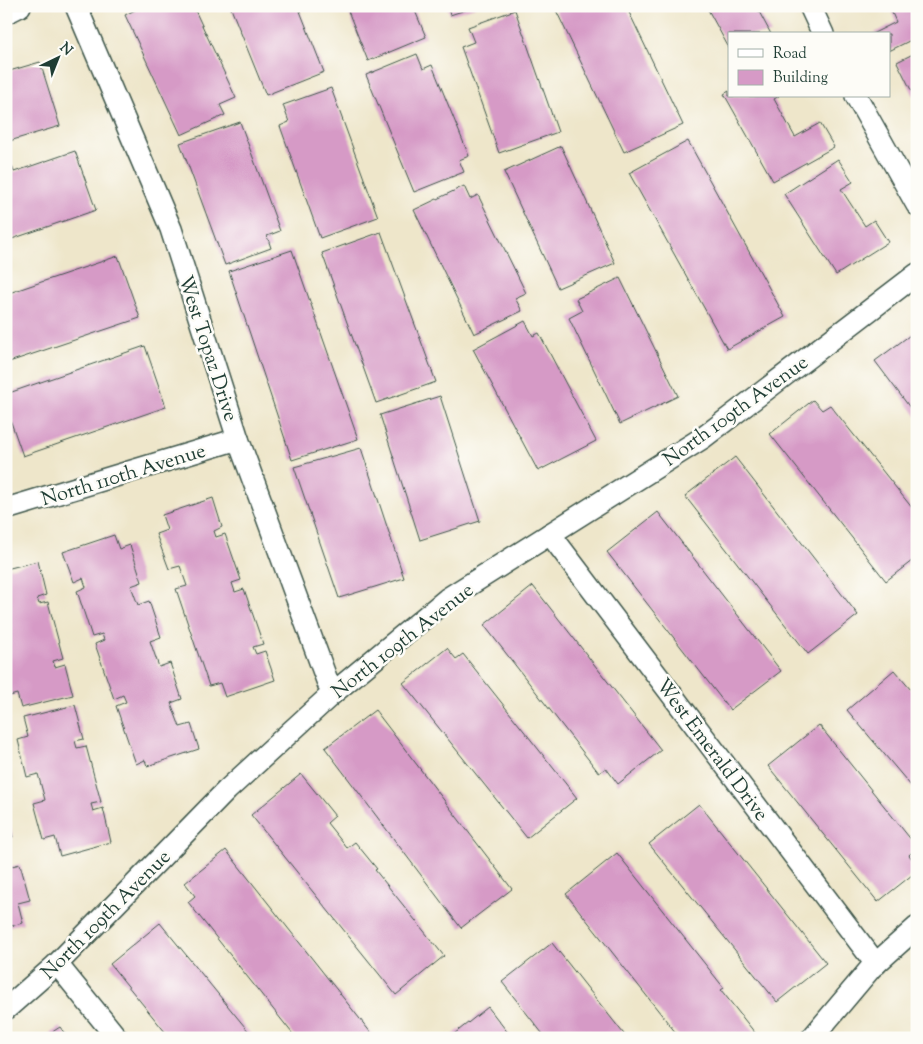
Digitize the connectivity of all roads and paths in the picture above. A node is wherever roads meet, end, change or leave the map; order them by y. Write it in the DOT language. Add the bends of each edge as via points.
graph roads {
  1 [pos="20,6"];
  2 [pos="76,6"];
  3 [pos="810,6"];
  4 [pos="6,13"];
  5 [pos="822,32"];
  6 [pos="857,98"];
  7 [pos="917,205"];
  8 [pos="917,274"];
  9 [pos="238,439"];
  10 [pos="6,509"];
  11 [pos="550,534"];
  12 [pos="332,694"];
  13 [pos="917,927"];
  14 [pos="57,964"];
  15 [pos="876,964"];
  16 [pos="6,1009"];
  17 [pos="117,1038"];
  18 [pos="812,1038"];
  1 -- 4 [label="street"];
  2 -- 9 [label="street, West Topaz Drive" via="171,229"];
  3 -- 5 [label="street"];
  6 -- 7 [label="street"];
  8 -- 11 [label="street, North 109th Avenue" via="704,437"];
  9 -- 10 [label="street, North 110th Avenue"];
  9 -- 12 [label="street, West Topaz Drive"];
  11 -- 12 [label="street, North 109th Avenue" via="447,600"];
  11 -- 15 [label="street, West Emerald Drive"];
  12 -- 14 [label="street, North 109th Avenue" via="227,790"];
  13 -- 15 [label="street"];
  14 -- 16 [label="street, North 109th Avenue"];
  14 -- 17 [label="street"];
  15 -- 18 [label="street"];
}
